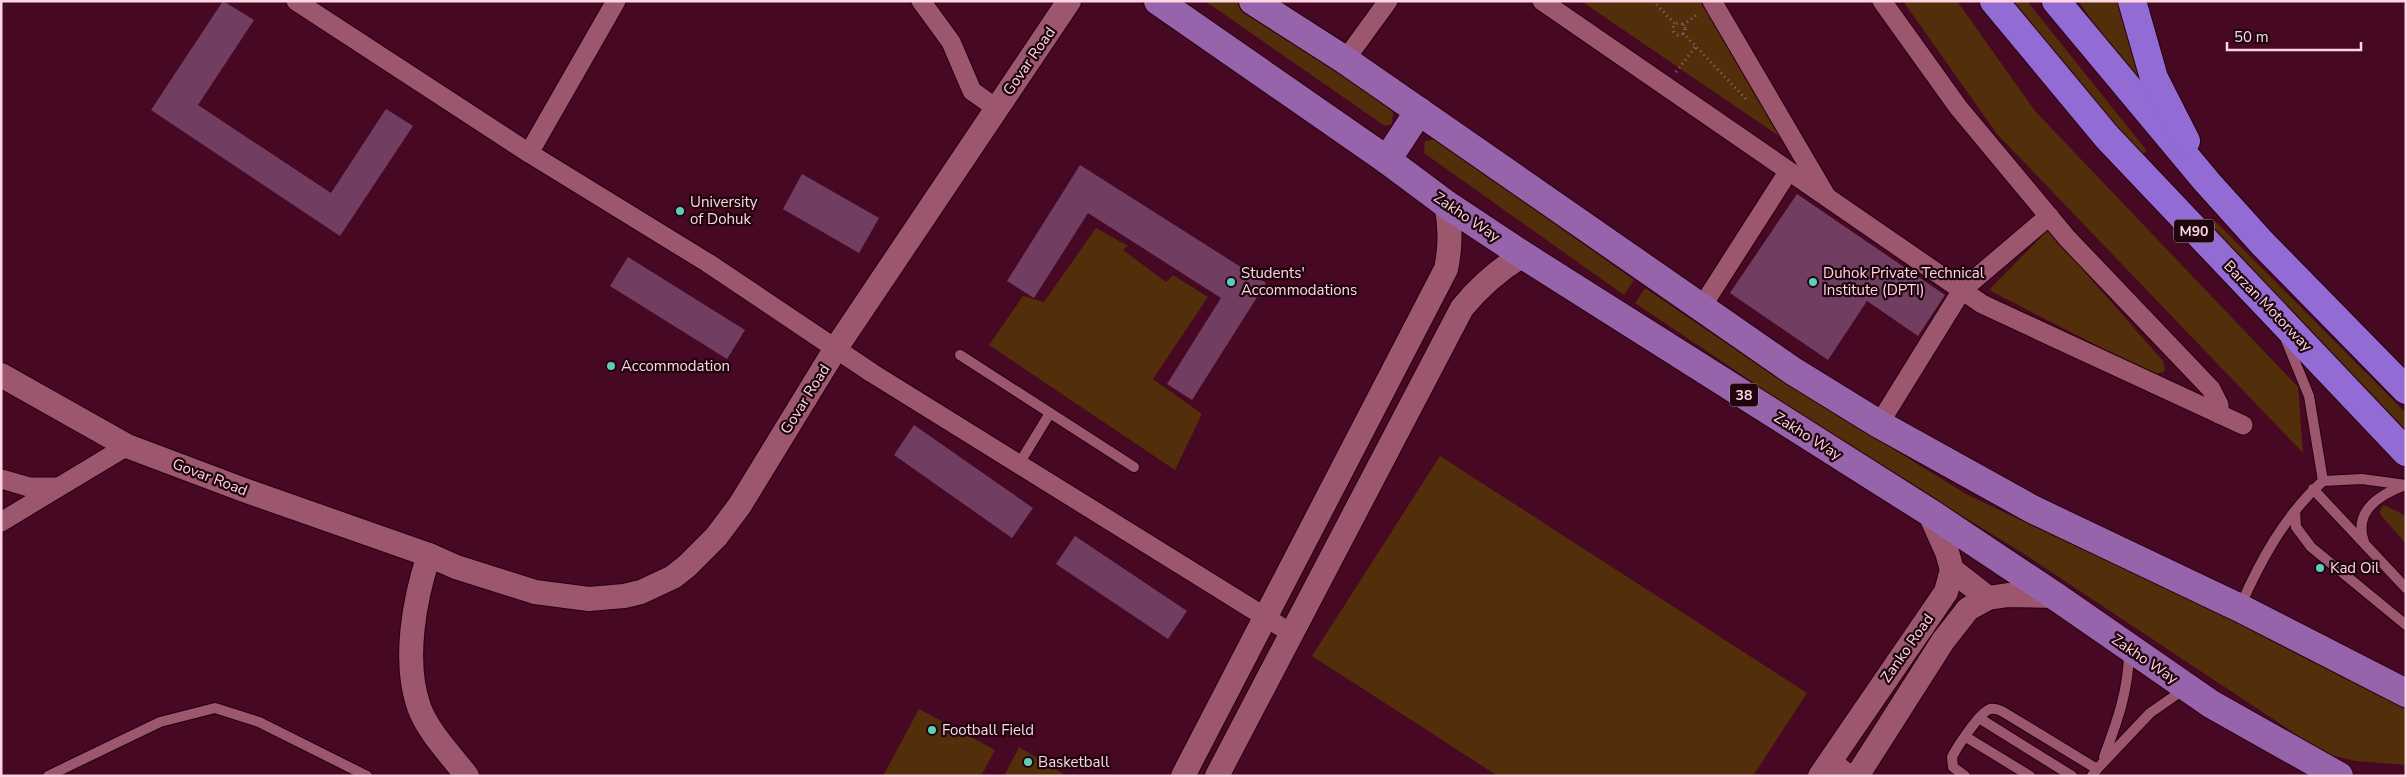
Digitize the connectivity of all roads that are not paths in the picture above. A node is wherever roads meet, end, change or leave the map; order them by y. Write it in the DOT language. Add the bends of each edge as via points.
graph roads {
  1 [pos="296,1"];
  2 [pos="616,1"];
  3 [pos="921,1"];
  4 [pos="1070,1"];
  5 [pos="1158,1"];
  6 [pos="1253,1"];
  7 [pos="1388,1"];
  8 [pos="1542,1"];
  9 [pos="1882,1"];
  10 [pos="1994,1"];
  11 [pos="2056,1"];
  12 [pos="2132,1"];
  13 [pos="1708,6"];
  14 [pos="1346,60"];
  15 [pos="996,108"];
  16 [pos="1419,111"];
  17 [pos="528,153"];
  18 [pos="1387,160"];
  19 [pos="1788,172"];
  20 [pos="2207,182"];
  21 [pos="1829,200"];
  22 [pos="1446,204"];
  23 [pos="2049,216"];
  24 [pos="1523,255"];
  25 [pos="1962,290"];
  26 [pos="1433,294"];
  27 [pos="2261,300"];
  28 [pos="1462,308"];
  29 [pos="1701,308"];
  30 [pos="836,348"];
  31 [pos="960,355"];
  32 [pos="1,375"];
  33 [pos="2406,390"];
  34 [pos="1050,413"];
  35 [pos="2219,414"];
  36 [pos="1880,424"];
  37 [pos="2243,425"];
  38 [pos="127,446"];
  39 [pos="2406,452"];
  40 [pos="1019,464"];
  41 [pos="1134,467"];
  42 [pos="1,479"];
  43 [pos="2323,481"];
  44 [pos="2406,485"];
  45 [pos="56,487"];
  46 [pos="2313,489"];
  47 [pos="2295,511"];
  48 [pos="1929,512"];
  49 [pos="1,522"];
  50 [pos="2364,544"];
  51 [pos="429,556"];
  52 [pos="1952,570"];
  53 [pos="2406,588"];
  54 [pos="2055,596"];
  55 [pos="1988,598"];
  56 [pos="2240,608"];
  57 [pos="1266,617"];
  58 [pos="2406,625"];
  59 [pos="1291,632"];
  60 [pos="2129,648"];
  61 [pos="2187,688"];
  62 [pos="2406,693"];
  63 [pos="1979,718"];
  64 [pos="1966,737"];
  65 [pos="1825,768"];
  66 [pos="2097,769"];
  67 [pos="48,776"];
  68 [pos="368,776"];
  69 [pos="468,776"];
  70 [pos="1183,776"];
  71 [pos="1217,776"];
  72 [pos="1852,776"];
  73 [pos="1857,776"];
  74 [pos="1965,776"];
  75 [pos="2030,776"];
  76 [pos="2072,776"];
  77 [pos="2339,776"];
  1 -- 17 [label="street"];
  2 -- 17 [label="street"];
  3 -- 15 [label="street" via="951,42 972,91"];
  4 -- 15 [label="street, Govar Road"];
  5 -- 18 [label="main road, Zakho Way / 38"];
  6 -- 14 [label="main road"];
  7 -- 14 [label="street"];
  8 -- 19 [label="street"];
  9 -- 23 [label="street" via="1958,107"];
  10 -- 27 [label="highway, Barzan Motorway / M90" via="2106,137"];
  11 -- 20 [label="highway, M90"];
  12 -- 20 [label="highway" via="2154,78"];
  13 -- 21 [label="street"];
  14 -- 16 [label="main road"];
  15 -- 30 [label="street, Govar Road"];
  16 -- 18 [label="main road"];
  16 -- 29 [label="main road"];
  17 -- 30 [label="street" via="708,262"];
  18 -- 22 [label="main road, Zakho Way / 38"];
  19 -- 21 [label="street"];
  19 -- 29 [label="street"];
  20 -- 33 [label="highway, M90"];
  21 -- 25 [label="street"];
  22 -- 24 [label="main road, Zakho Way / 38"];
  22 -- 26 [label="street" via="1451,226 1450,248 1446,269"];
  23 -- 25 [label="street"];
  23 -- 35 [label="street" via="2212,389"];
  24 -- 28 [label="street" via="1480,285"];
  24 -- 48 [label="main road, Zakho Way / 38"];
  25 -- 35 [label="street" via="1982,304"];
  25 -- 36 [label="street"];
  26 -- 28 [label="street"];
  26 -- 57 [label="street"];
  27 -- 39 [label="highway, Barzan Motorway / M90"];
  27 -- 43 [label="lane" via="2284,336 2302,376"];
  28 -- 59 [label="street"];
  29 -- 36 [label="main road" via="1793,371"];
  30 -- 40 [label="street"];
  30 -- 51 [label="street, Govar Road" via="728,521 687,566 658,585 624,596 589,599 558,596 505,583"];
  31 -- 34 [label="lane"];
  32 -- 38 [label="street, Govar Road"];
  34 -- 40 [label="lane"];
  34 -- 41 [label="lane"];
  35 -- 37 [label="street"];
  36 -- 56 [label="main road" via="2032,509"];
  38 -- 45 [label="street"];
  38 -- 51 [label="street, Govar Road"];
  40 -- 57 [label="street"];
  42 -- 45 [label="street" via="29,487"];
  43 -- 44 [label="lane" via="2362,479"];
  43 -- 46 [label="lane"];
  44 -- 50 [label="lane" via="2383,494 2371,504 2360,521"];
  45 -- 49 [label="street"];
  46 -- 47 [label="lane"];
  46 -- 50 [label="lane"];
  47 -- 56 [label="lane" via="2264,557"];
  47 -- 58 [label="lane" via="2296,527 2311,547"];
  48 -- 52 [label="street"];
  48 -- 54 [label="main road, Zakho Way / 38"];
  50 -- 53 [label="lane"];
  51 -- 69 [label="street" via="420,582 412,677 419,708 437,739"];
  52 -- 55 [label="street"];
  52 -- 65 [label="street, Zanko Road" via="1946,592"];
  54 -- 55 [label="street, Zanko Road"];
  54 -- 60 [label="main road, Zakho Way / 38"];
  55 -- 73 [label="street, Zanko Road" via="1968,609 1943,641"];
  56 -- 62 [label="main road"];
  57 -- 59 [label="street"];
  57 -- 70 [label="street"];
  59 -- 71 [label="street"];
  60 -- 61 [label="main road, Zakho Way / 38"];
  60 -- 66 [label="lane" via="2124,703"];
  61 -- 66 [label="lane" via="2150,713"];
  61 -- 77 [label="main road, Zakho Way / 38"];
  63 -- 64 [label="lane"];
  63 -- 66 [label="lane" via="1991,709 1998,709"];
  63 -- 76 [label="lane"];
  64 -- 74 [label="lane" via="1951,763"];
  64 -- 75 [label="lane"];
  65 -- 72 [label="street"];
  67 -- 68 [label="lane" via="160,722 215,708 259,722"];
}
